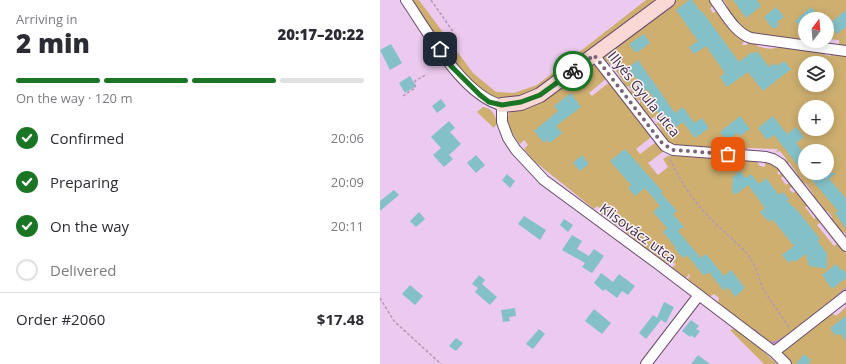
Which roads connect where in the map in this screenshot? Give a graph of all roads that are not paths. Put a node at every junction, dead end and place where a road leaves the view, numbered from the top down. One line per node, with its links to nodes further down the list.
1 (406, 0): 6 (street)
2 (668, 0): 5 (street)
3 (715, 0): 4 (street)
4 (846, 51)
5 (594, 55): 6 (street); 7 (street, Illyés Gyula utca)
6 (502, 105): 8 (street, Klisovácz utca)
7 (846, 246)
8 (698, 295): 10 (street, Klisovácz utca); 11 (street)
9 (846, 296): 10 (street)
10 (774, 352): 12 (street, Klisovácz utca)
11 (646, 364)
12 (786, 364)

